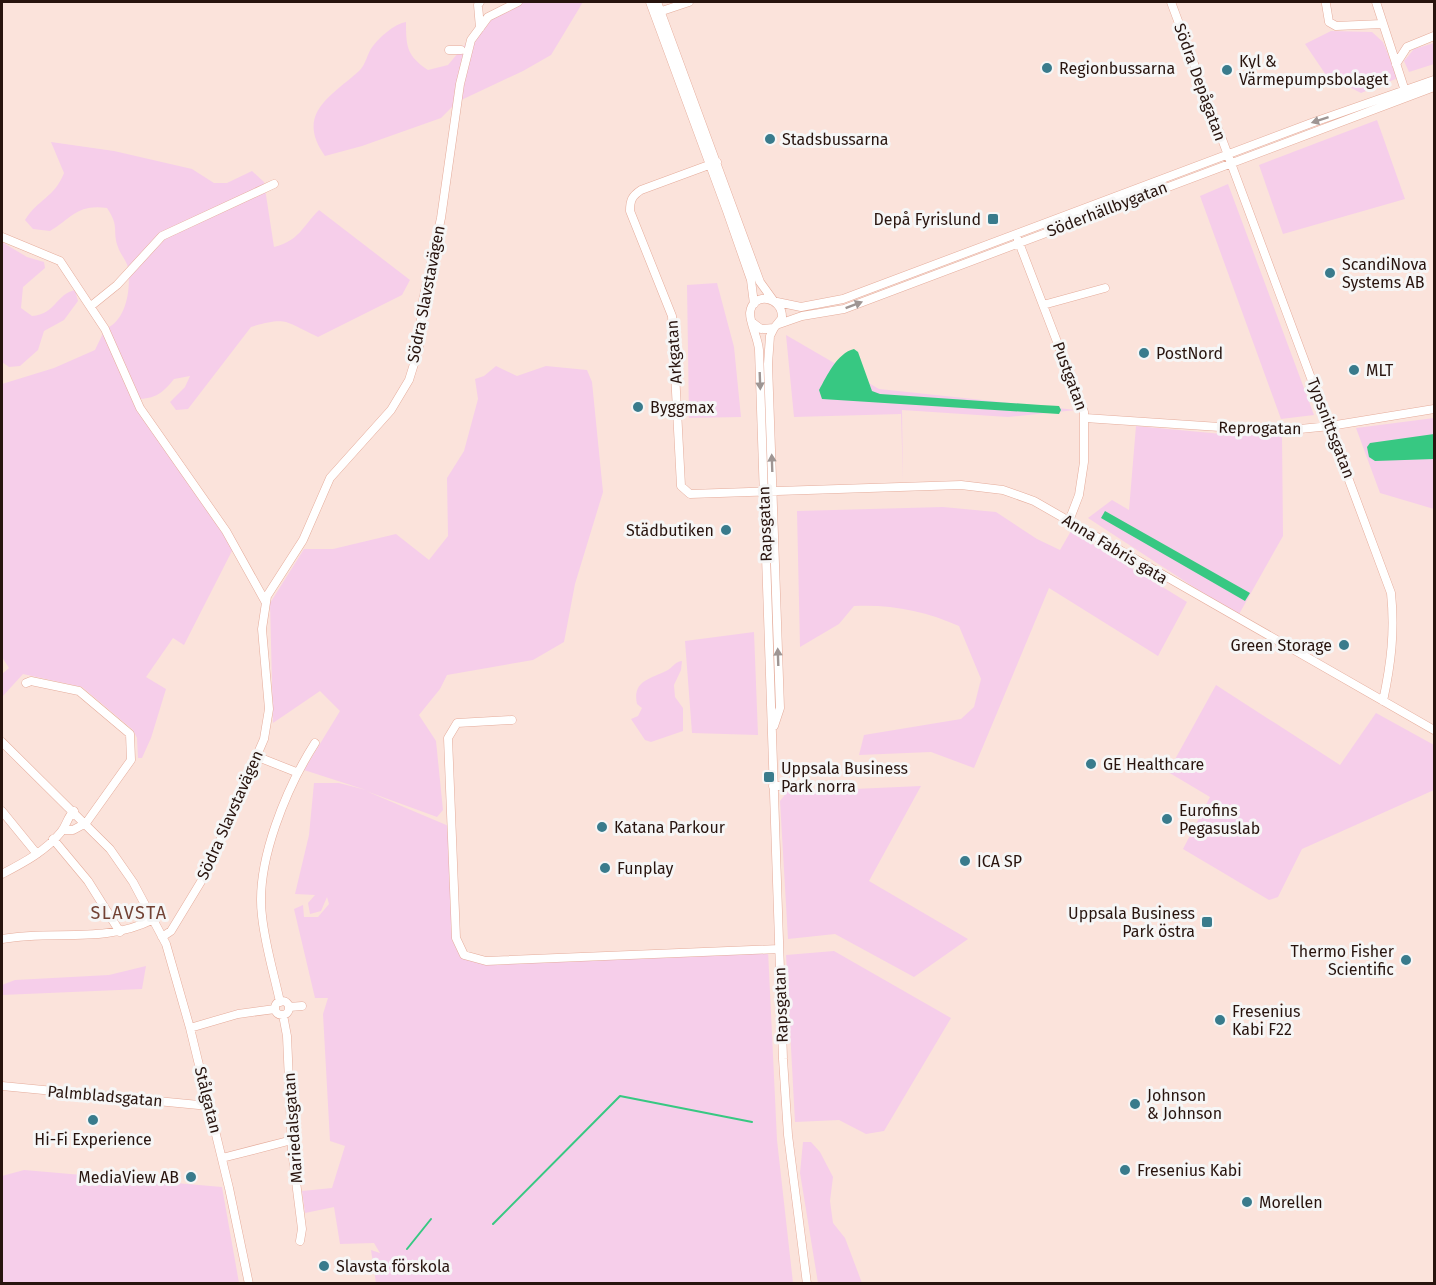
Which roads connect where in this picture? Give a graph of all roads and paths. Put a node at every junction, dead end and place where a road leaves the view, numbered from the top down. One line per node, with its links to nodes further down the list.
1 (518, 2): 11 (street, Södra Slavstavägen)
2 (650, 2): 9 (street)
3 (657, 2): 9 (street)
4 (689, 2): 9 (street)
5 (1171, 2): 19 (street, Södra Depågatan)
6 (1376, 2): 10 (street)
7 (476, 4): 11 (street)
8 (1326, 4): 10 (street)
9 (658, 13): 20 (street)
10 (1382, 24): 15 (street)
11 (480, 28): 36 (street, Södra Slavstavägen)
12 (1434, 36): 15 (street)
13 (449, 50): 14 (street)
14 (461, 50)
15 (1396, 64): 18 (street)
16 (1434, 80): 18 (street, Söderhällbygatan)
17 (1434, 87): 18 (street, Söderhällbygatan)
18 (1406, 94): 19 (street, Söderhällbygatan)
19 (1228, 158): 23 (street, Söderhällbygatan); 33 (street, Typsnittsgatan)
20 (714, 163): 25 (street); 26 (street); 34 (street, Arkgatan)
21 (274, 184): 28 (street)
22 (2, 237): 28 (street)
23 (1018, 239): 25 (street, Söderhällbygatan); 27 (street, Pustgatan); 30 (street, Söderhällbygatan, one-way to 23)
24 (1104, 288): 27 (street)
25 (775, 301): 26 (street); 30 (street)
26 (754, 304): 29 (street)
27 (1043, 305): 32 (street, Pustgatan)
28 (91, 306): 36 (street)
29 (753, 323): 30 (street); 34 (street, Rapsgatan, one-way to 34)
30 (776, 326): 34 (street, Rapsgatan, one-way to 30)
31 (1434, 409): 33 (street, Reprogatan)
32 (1085, 418): 33 (street, Reprogatan); 35 (street, Pustgatan)
33 (1330, 426): 38 (street, Typsnittsgatan)
34 (768, 493): 35 (street, Anna Fabris gata); 45 (street, Rapsgatan)
35 (1069, 521): 38 (street, Anna Fabris gata)
36 (266, 601): 43 (street, Södra Slavstavägen)
37 (26, 683): 49 (street)
38 (1383, 701): 40 (street, Anna Fabris gata)
39 (512, 720): 58 (street)
40 (1434, 730)
41 (2, 742): 48 (street, Stålgatan)
42 (315, 742): 44 (street)
43 (258, 757): 44 (street); 56 (street, Södra Slavstavägen)
44 (297, 772): 59 (street)
45 (773, 786): 46 (street); 58 (street, Rapsgatan)
46 (798, 786)
47 (2, 811): 52 (street)
48 (74, 811): 49 (street, Stålgatan); 50 (street)
49 (86, 823): 50 (street); 54 (street, Stålgatan)
50 (63, 830): 51 (street)
51 (53, 840): 52 (street); 55 (street)
52 (37, 854): 53 (street)
53 (2, 874)
54 (154, 919): 55 (street); 56 (street, Stålgatan)
55 (120, 932): 57 (street)
56 (162, 937): 63 (street, Stålgatan)
57 (2, 939)
58 (779, 949): 70 (street, Rapsgatan)
59 (278, 1006): 61 (street); 62 (street); 63 (street)
60 (302, 1006): 61 (street)
61 (289, 1007): 62 (street)
62 (283, 1015): 66 (street, Mariedalsgatan)
63 (190, 1028): 65 (street, Stålgatan)
64 (2, 1086): 65 (street, Palmbladsgatan)
65 (209, 1106): 67 (street, Stålgatan)
66 (292, 1140): 67 (street); 68 (street, Mariedalsgatan)
67 (222, 1158): 69 (street, Stålgatan)
68 (300, 1241)
69 (249, 1284)
70 (807, 1284)

